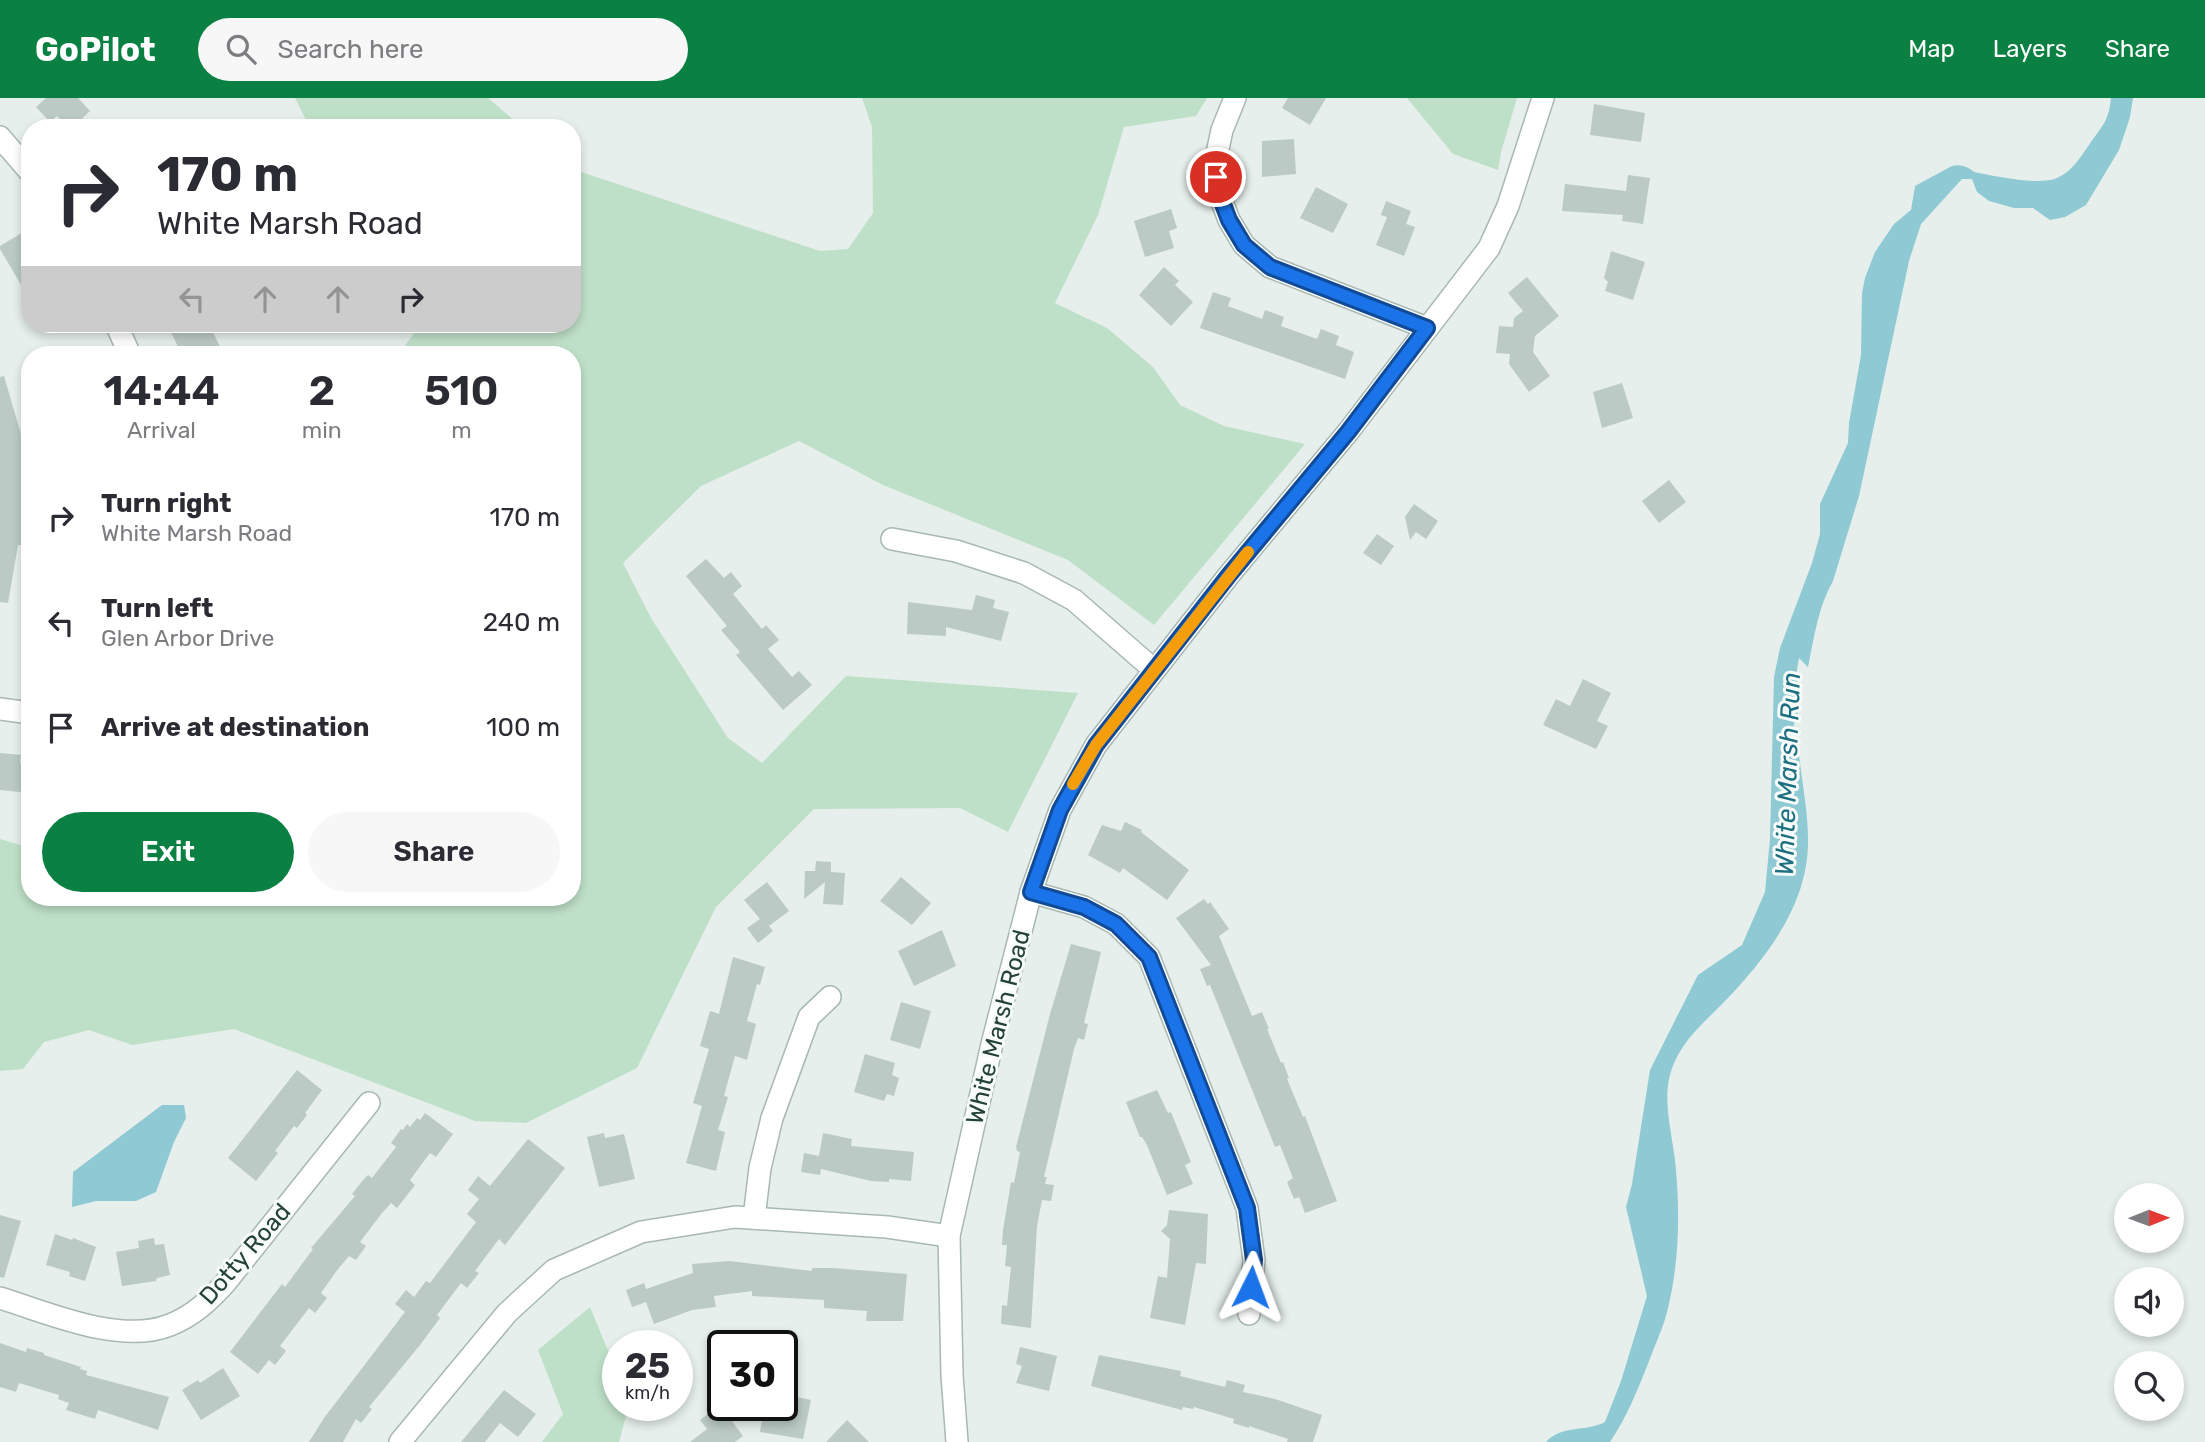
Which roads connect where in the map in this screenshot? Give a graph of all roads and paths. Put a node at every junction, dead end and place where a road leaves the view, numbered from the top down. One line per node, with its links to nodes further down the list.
1 (1235, 98): 5 (street)
2 (1543, 98): 5 (street, White Marsh Road)
3 (0, 137): 4 (street)
4 (21, 162)
5 (1427, 328): 7 (street, White Marsh Road)
6 (892, 539): 7 (street)
7 (1153, 670): 10 (street, White Marsh Road)
8 (0, 709): 9 (street)
9 (21, 712)
10 (1031, 892): 14 (street, White Marsh Road); 16 (street)
11 (830, 997): 13 (street)
12 (369, 1103): 15 (street, Dotty Road)
13 (754, 1218): 14 (street); 17 (street)
14 (949, 1236): 18 (street, White Marsh Road)
15 (0, 1298)
16 (1249, 1314)
17 (400, 1442)
18 (957, 1442)

